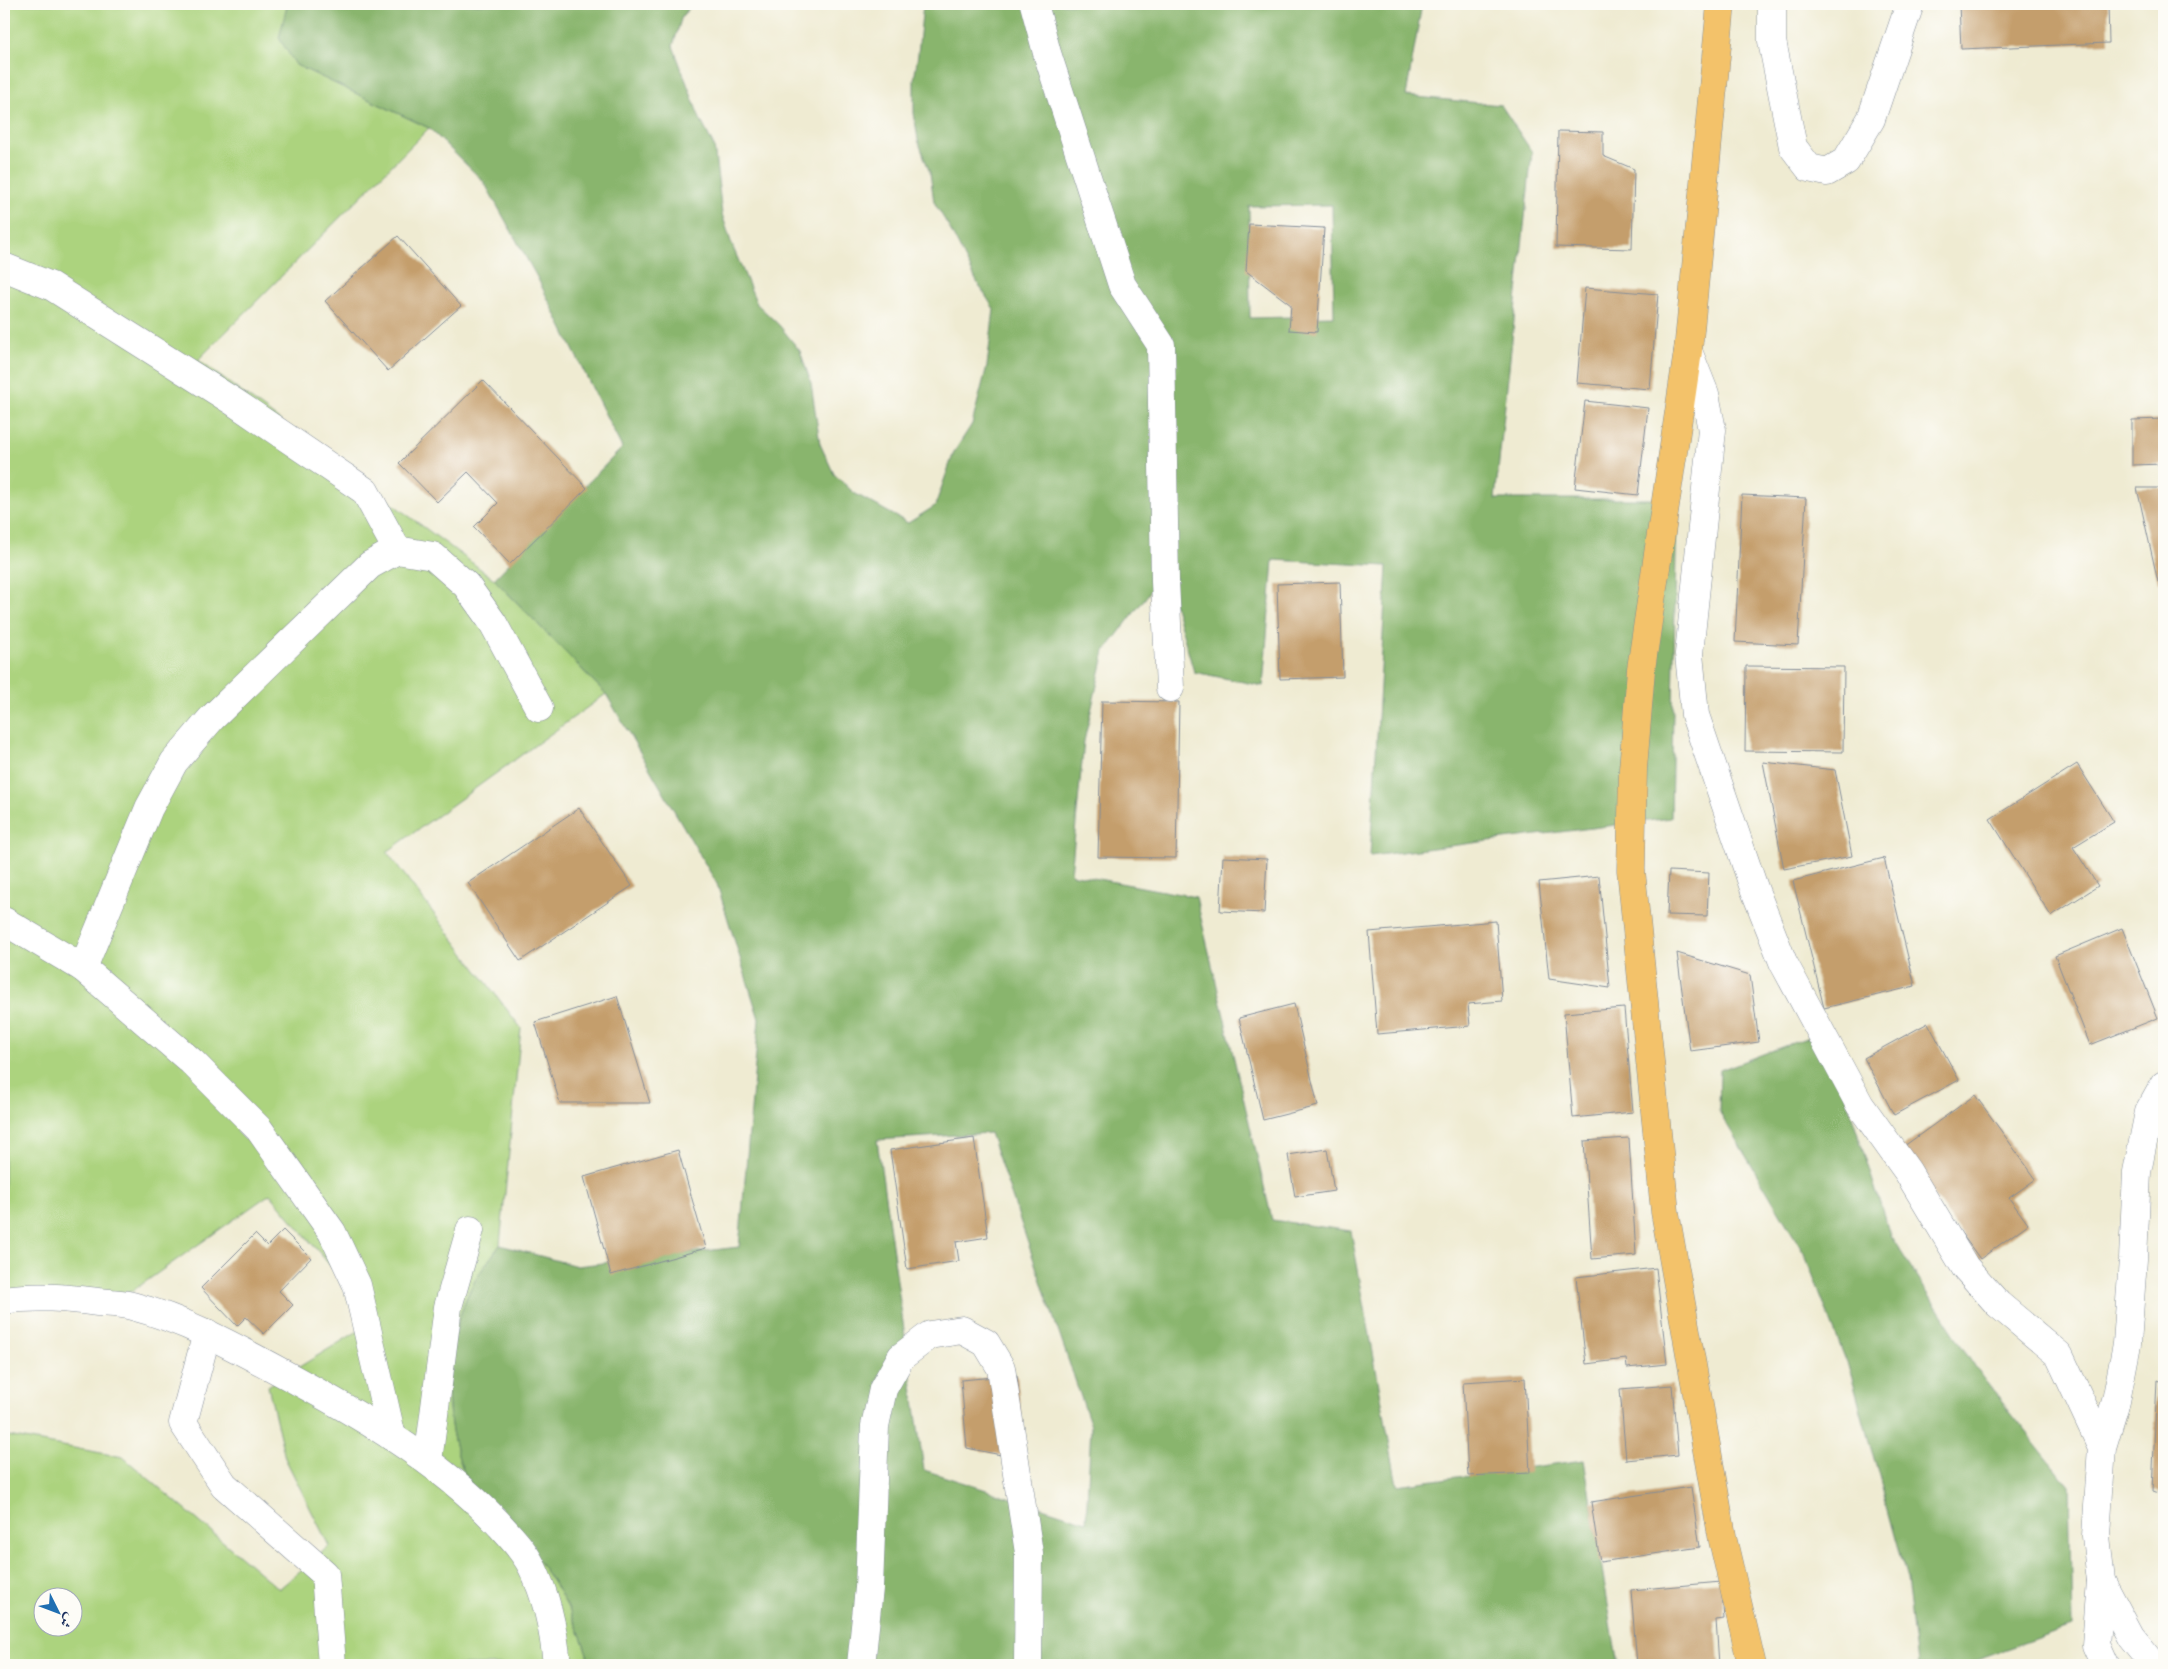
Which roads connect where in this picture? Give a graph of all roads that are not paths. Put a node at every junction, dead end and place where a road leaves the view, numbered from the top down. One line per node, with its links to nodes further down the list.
1 (1034, 4): 8 (street)
2 (1721, 4): 6 (main road)
3 (1772, 4): 4 (street)
4 (1910, 4)
5 (4, 267): 7 (street)
6 (1688, 351): 17 (street); 24 (main road)
7 (396, 550): 9 (street); 11 (street)
8 (1170, 688)
9 (539, 708)
10 (4, 922): 11 (street)
11 (83, 968): 16 (street)
12 (2164, 1085): 17 (street)
13 (470, 1230): 18 (street)
14 (4, 1300): 15 (street)
15 (207, 1333): 16 (street); 20 (street)
16 (392, 1437): 18 (street)
17 (2102, 1446): 19 (street)
18 (428, 1461): 21 (street)
19 (2100, 1581): 25 (street); 26 (street)
20 (332, 1665)
21 (556, 1665)
22 (861, 1665): 23 (street)
23 (1028, 1665)
24 (1752, 1665)
25 (2105, 1665)
26 (2154, 1665)

